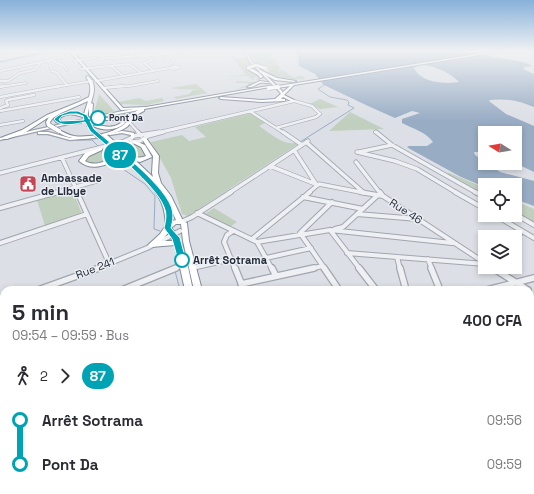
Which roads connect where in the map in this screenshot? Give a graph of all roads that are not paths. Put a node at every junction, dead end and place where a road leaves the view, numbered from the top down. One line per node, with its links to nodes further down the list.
1 (18, 74): 14 (street)
2 (58, 74): 21 (street)
3 (85, 74): 15 (highway)
4 (89, 74): 15 (highway)
5 (121, 74): 11 (street)
6 (135, 74): 11 (street)
7 (256, 74): 22 (highway, bridge)
8 (261, 74): 17 (highway)
9 (356, 74): 12 (highway)
10 (265, 75): 12 (highway); 19 (main road)
11 (123, 76): 15 (street)
12 (318, 80): 26 (highway); 34 (highway)
13 (0, 81): 14 (street)
14 (8, 81): 18 (street)
15 (94, 81): 21 (street); 24 (highway); 31 (highway); 43 (highway)
16 (158, 81): 24 (street)
17 (260, 82): 19 (highway); 22 (highway)
18 (26, 83): 20 (street); 28 (street)
19 (271, 83): 26 (main road)
20 (14, 85): 23 (street); 29 (street)
21 (67, 85): 27 (street)
22 (253, 86): 35 (highway)
23 (1, 87): 32 (street)
24 (103, 88): 38 (highway)
25 (268, 88): 26 (highway, bridge); 26 (highway); 35 (highway)
26 (278, 88): 34 (main road)
27 (33, 91): 28 (street); 30 (street)
28 (28, 92): 29 (street)
29 (17, 94): 32 (street)
30 (34, 95): 36 (street); 37 (street)
31 (91, 96): 39 (highway); 43 (highway)
32 (1, 97)
33 (79, 97): 36 (street)
34 (287, 100): 35 (highway); 42 (street); 50 (street)
35 (185, 101): 38 (highway); 41 (highway)
36 (37, 104): 40 (street)
37 (0, 108)
38 (146, 108): 47 (main road)
39 (64, 110): 45 (highway, bridge); 54 (highway)
40 (0, 111)
41 (140, 111): 44 (main road); 45 (highway)
42 (250, 111): 50 (street); 53 (street)
43 (87, 116): 47 (highway); 49 (highway, bridge)
44 (107, 119): 49 (highway); 52 (main road)
45 (129, 119): 53 (street)
46 (23, 121): 48 (street)
47 (79, 122): 54 (main road)
48 (0, 125)
49 (93, 126): 58 (highway)
50 (276, 128): 56 (street)
51 (375, 132): 57 (street)
52 (29, 134): 54 (main road); 55 (main road)
53 (143, 137): 55 (street); 55 (street); 69 (highway)
54 (2, 139)
55 (133, 140): 59 (street); 61 (street); 62 (highway)
56 (302, 144): 60 (street); 72 (street)
57 (392, 145): 66 (street); 68 (street)
58 (112, 146): 59 (highway); 62 (highway); 88 (highway)
59 (100, 149): 61 (street)
60 (294, 150): 64 (street); 70 (street)
61 (64, 157): 65 (street); 71 (street)
62 (131, 158): 69 (highway)
63 (356, 162): 75 (street)
64 (270, 166): 70 (street); 82 (street)
65 (0, 173)
66 (449, 177): 68 (street); 73 (street)
67 (100, 180): 71 (street)
68 (437, 181): 78 (street)
69 (158, 183): 88 (highway)
70 (317, 185): 72 (street); 76 (street)
71 (75, 187): 79 (street); 81 (street)
72 (365, 193): 74 (street)
73 (478, 194)
74 (378, 195): 75 (street, Rue 46); 80 (street, Rue 46)
75 (384, 196): 85 (street, Rue 46)
76 (304, 197): 77 (street); 93 (street)
77 (332, 202): 80 (street); 91 (street)
78 (478, 205)
79 (0, 208)
80 (363, 209): 83 (street, Rue 46)
81 (87, 214): 95 (street); 107 (street)
82 (197, 214): 88 (street); 89 (street)
83 (358, 214): 85 (street); 90 (street, Rue 46)
84 (522, 218): 87 (street)
85 (420, 219): 97 (street, Rue 46)
86 (507, 222): 92 (street)
87 (534, 225)
88 (177, 227): 96 (highway); 98 (highway); 110 (highway)
89 (233, 230): 93 (street); 105 (street)
90 (330, 230): 91 (street); 97 (street); 100 (street)
91 (302, 235): 94 (street); 99 (street)
92 (534, 238)
93 (252, 239): 94 (street)
94 (257, 242): 102 (street)
95 (0, 243)
96 (178, 243): 98 (highway); 108 (highway)
97 (454, 243): 104 (street, Rue 46)
98 (153, 244): 107 (street, Rue 241)
99 (311, 248): 102 (street); 109 (street)
100 (347, 253): 101 (street); 121 (street)
101 (397, 257): 103 (street); 122 (street)
102 (266, 258): 112 (street)
103 (428, 259): 106 (street); 123 (street)
104 (478, 259)
105 (232, 260): 110 (street); 115 (street)
106 (478, 263)
107 (108, 264): 116 (street, Rue 241)
108 (183, 265): 117 (street); 118 (highway)
109 (323, 266): 112 (street); 120 (street)
110 (192, 268): 119 (highway)
111 (502, 274): 114 (street)
112 (276, 276): 115 (street)
113 (534, 278): 114 (street)
114 (515, 283): 124 (street); 125 (street)
115 (242, 284)
116 (49, 286)
117 (132, 286)
118 (188, 286)
119 (197, 286)
120 (336, 286)
121 (373, 286)
122 (405, 286)
123 (438, 286)
124 (504, 286)
125 (521, 286)

